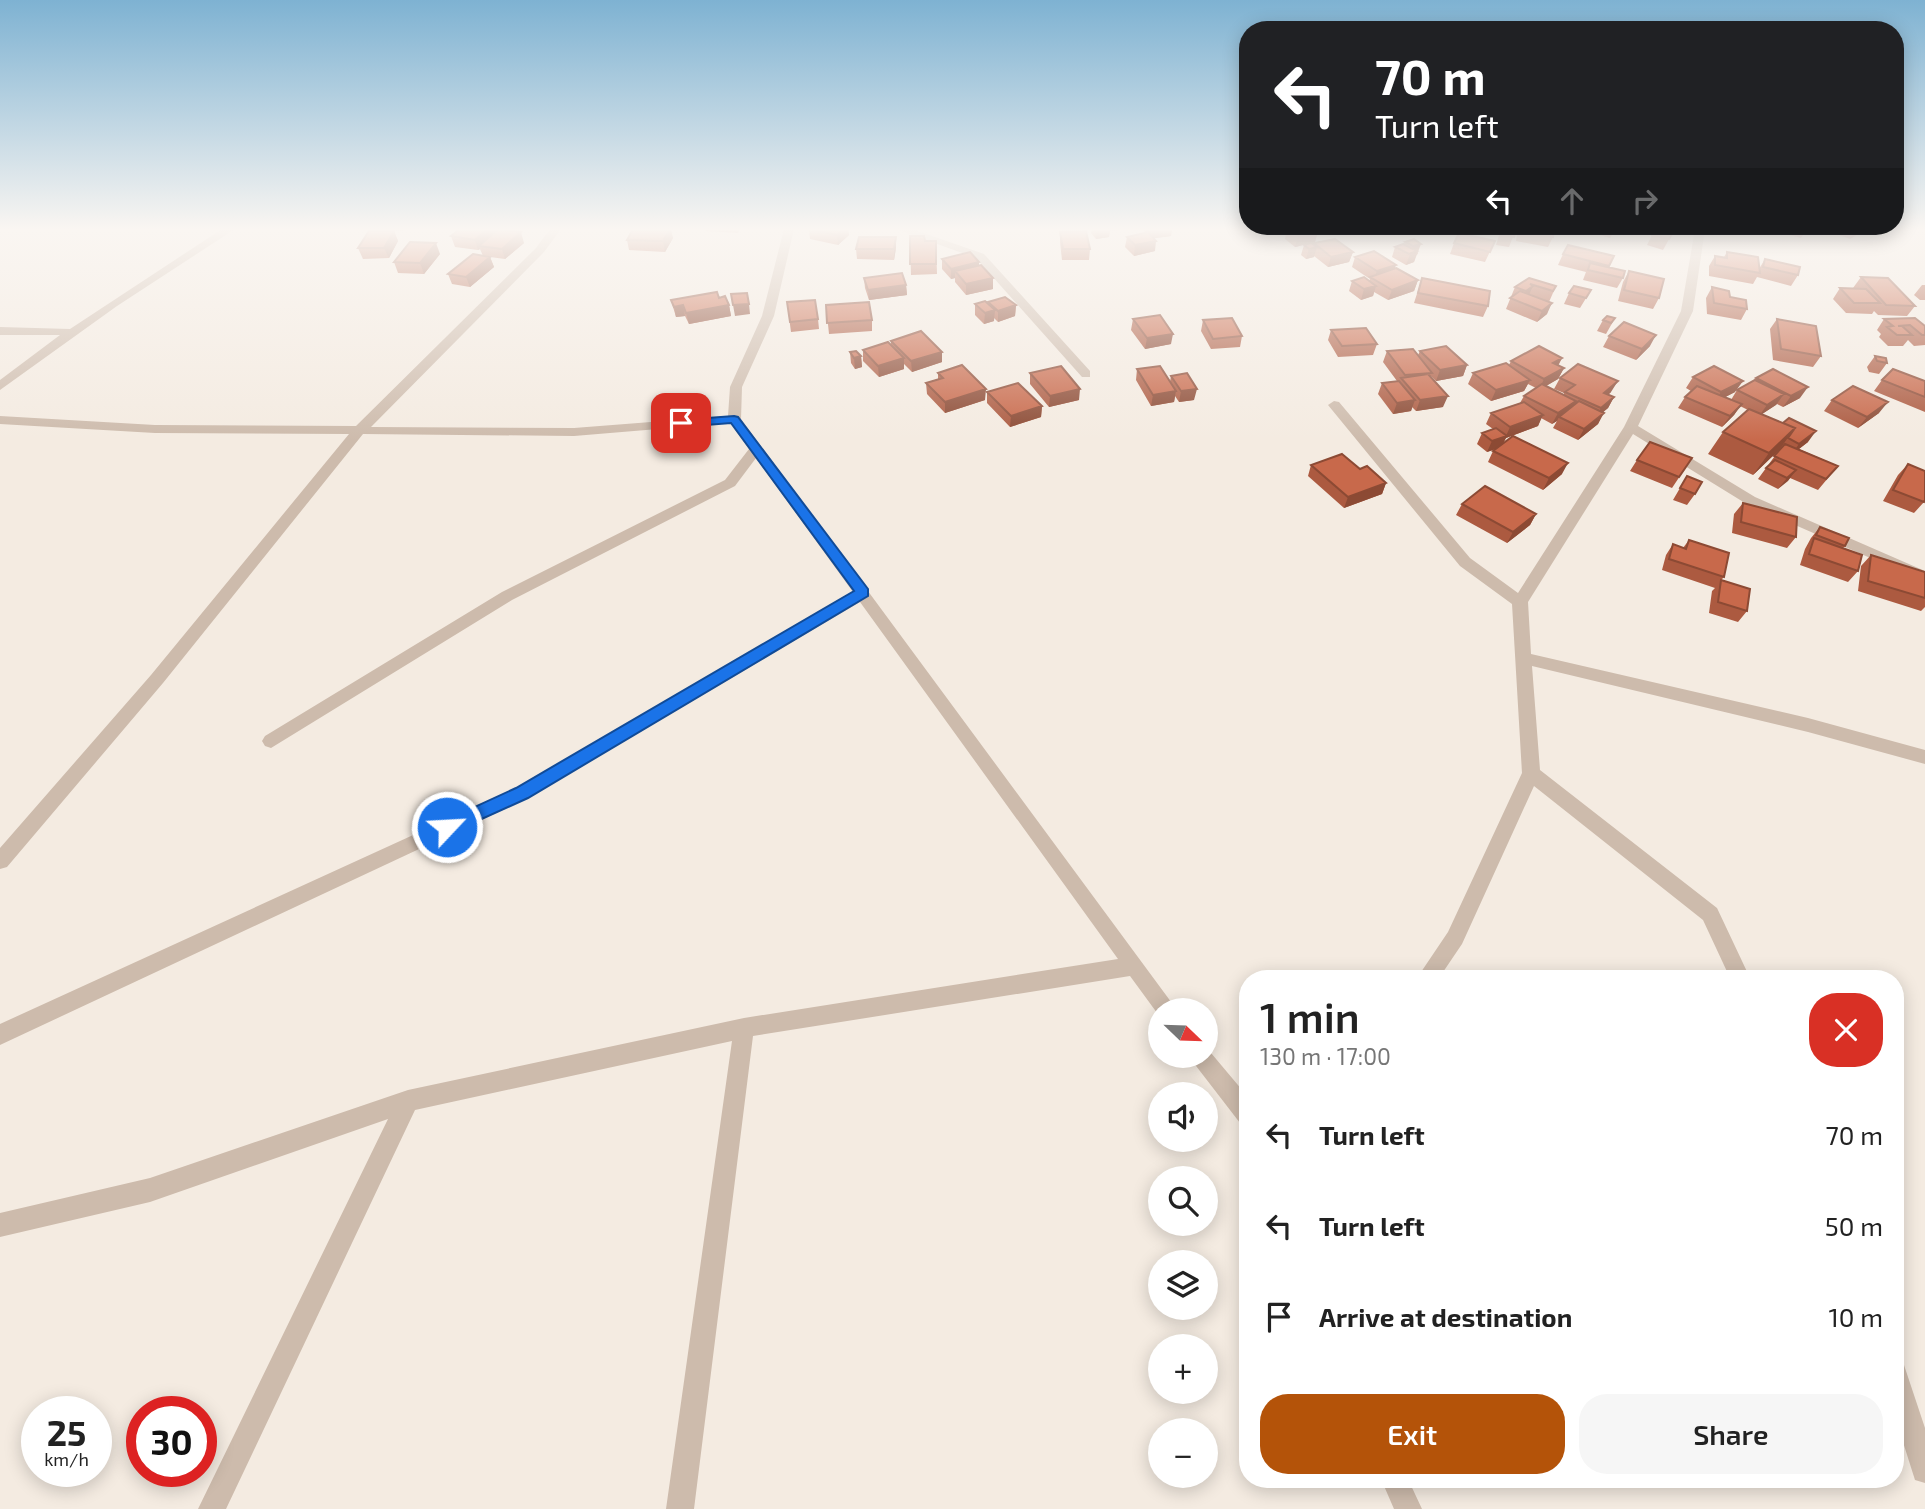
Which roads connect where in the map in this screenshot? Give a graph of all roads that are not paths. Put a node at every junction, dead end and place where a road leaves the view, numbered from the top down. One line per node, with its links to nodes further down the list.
1 (118, 299): 7 (street)
2 (491, 299): 14 (street)
3 (772, 299): 11 (street)
4 (1019, 299): 8 (street)
5 (1689, 299): 13 (street)
6 (0, 331): 7 (street)
7 (69, 332): 9 (street)
8 (1086, 374)
9 (0, 386)
10 (1334, 405): 18 (street)
11 (734, 419): 14 (street); 15 (street)
12 (0, 420): 14 (street)
13 (1631, 427): 16 (street); 18 (street)
14 (359, 431): 23 (street)
15 (757, 447): 17 (street); 20 (street)
16 (1925, 577)
17 (863, 593): 24 (street); 29 (street)
18 (1520, 602): 19 (street)
19 (1524, 659): 21 (street); 22 (street)
20 (271, 741)
21 (1925, 757)
22 (1531, 773): 25 (street); 26 (street)
23 (0, 861)
24 (1135, 966): 27 (street); 28 (street)
25 (1433, 970)
26 (1736, 970)
27 (1158, 998)
28 (744, 1028): 31 (street); 38 (street)
29 (0, 1035)
30 (1210, 1068): 32 (street)
31 (408, 1101): 33 (street); 37 (street)
32 (1239, 1104)
33 (0, 1226)
34 (1904, 1403): 35 (street)
35 (1925, 1470)
36 (1398, 1488): 39 (street)
37 (212, 1509)
38 (680, 1509)
39 (1408, 1509)

